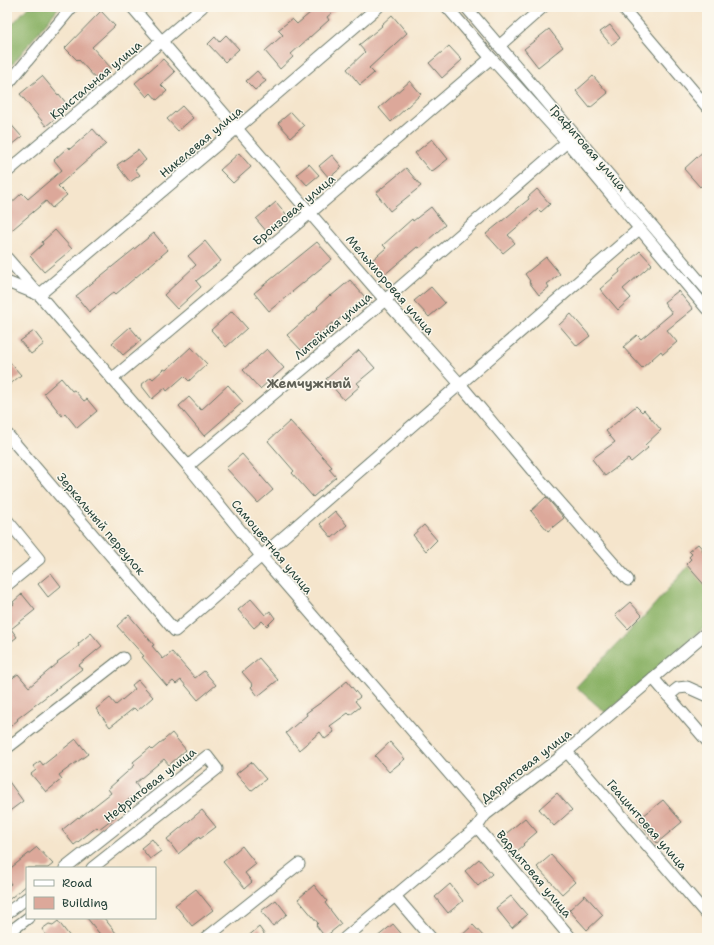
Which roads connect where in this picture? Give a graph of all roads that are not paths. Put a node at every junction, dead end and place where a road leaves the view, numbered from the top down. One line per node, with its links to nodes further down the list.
1 (72, 7): 12 (street)
2 (132, 7): 9 (street, Мельхиоровая улица)
3 (202, 7): 9 (street, Кристальная улица)
4 (378, 7): 14 (street, Никелевая улица)
5 (447, 7): 11 (street, Графитовая улица)
6 (466, 7): 10 (street)
7 (543, 7): 10 (street)
8 (622, 7): 13 (street)
9 (162, 42): 14 (street, Мельхиоровая улица); 16 (street, Кристальная улица)
10 (499, 46): 21 (street)
11 (491, 58): 15 (street, Графитовая улица); 17 (street, Бронзовая улица)
12 (7, 85)
13 (707, 107)
14 (237, 128): 17 (street, Мельхиоровая улица); 22 (street, Никелевая улица)
15 (567, 142): 18 (street, Графитовая улица); 23 (street, Литейная улица)
16 (7, 172)
17 (310, 213): 23 (street, Мельхиоровая улица); 25 (street, Бронзовая улица)
18 (639, 229): 24 (street, Графитовая улица); 26 (street)
19 (7, 258): 22 (street, Самоцветная улица)
20 (7, 282): 22 (street, Самоцветная улица)
21 (707, 290)
22 (39, 295): 25 (street, Самоцветная улица)
23 (385, 300): 26 (street, Мельхиоровая улица); 28 (street, Литейная улица)
24 (707, 309)
25 (112, 379): 28 (street, Самоцветная улица)
26 (460, 384): 30 (street); 31 (street, Мельхиоровая улица)
27 (7, 434): 30 (street, Зеркальный переулок)
28 (188, 466): 30 (street, Самоцветная улица)
29 (7, 520): 32 (street)
30 (262, 557): 41 (street, Самоцветная улица)
31 (628, 580)
32 (7, 585)
33 (707, 632): 35 (street, Дарритовая улица)
34 (123, 658): 39 (street)
35 (653, 678): 36 (street); 40 (street, Дарритовая улица)
36 (668, 696): 37 (street); 38 (street)
37 (707, 696)
38 (707, 741)
39 (7, 748)
40 (567, 752): 41 (street, Дарритовая улица); 49 (street, Геацинтовая улица)
41 (485, 815): 42 (street, Дарритовая улица)
42 (477, 827): 46 (street, Дарритовая улица); 55 (street, Вардитовая улица)
43 (299, 864): 52 (street)
44 (66, 867): 45 (street, Нефритовая улица)
45 (93, 867)
46 (395, 896): 53 (street, Дарритовая улица); 54 (street)
47 (26, 899): 48 (street)
48 (7, 914)
49 (707, 915)
50 (27, 919): 51 (street)
51 (7, 934)
52 (206, 938)
53 (345, 938)
54 (431, 938)
55 (571, 938)

